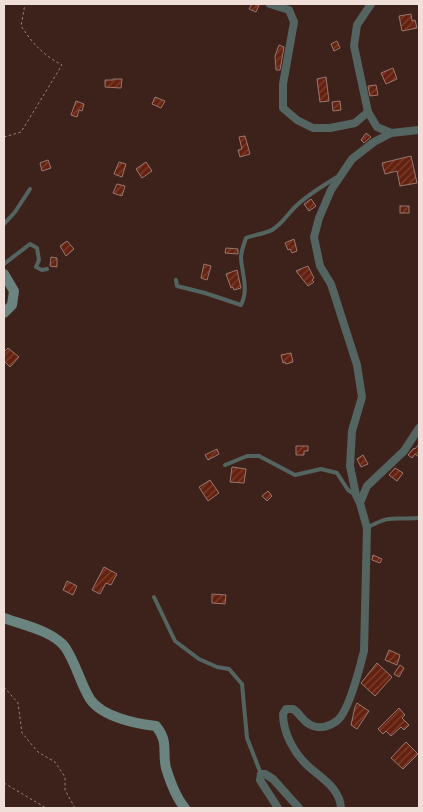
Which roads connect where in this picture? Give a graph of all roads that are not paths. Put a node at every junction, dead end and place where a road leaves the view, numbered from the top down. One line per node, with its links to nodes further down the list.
1 (270, 4): 3 (street)
2 (370, 4): 3 (street)
3 (368, 112): 5 (street)
4 (419, 130): 5 (street)
5 (391, 133): 6 (street)
6 (342, 175): 12 (lane); 16 (street)
7 (30, 189): 8 (lane)
8 (4, 224)
9 (4, 263): 10 (lane)
10 (47, 269)
11 (4, 274): 13 (street)
12 (176, 280)
13 (4, 313)
14 (419, 428): 17 (street)
15 (225, 465): 16 (lane)
16 (356, 495): 17 (street)
17 (360, 503): 19 (street)
18 (419, 518): 19 (lane)
19 (367, 528): 26 (street)
20 (154, 597): 22 (lane)
21 (4, 618): 23 (street)
22 (261, 774): 24 (street); 25 (street)
23 (185, 808)
24 (278, 808)
25 (299, 808)
26 (340, 808)

